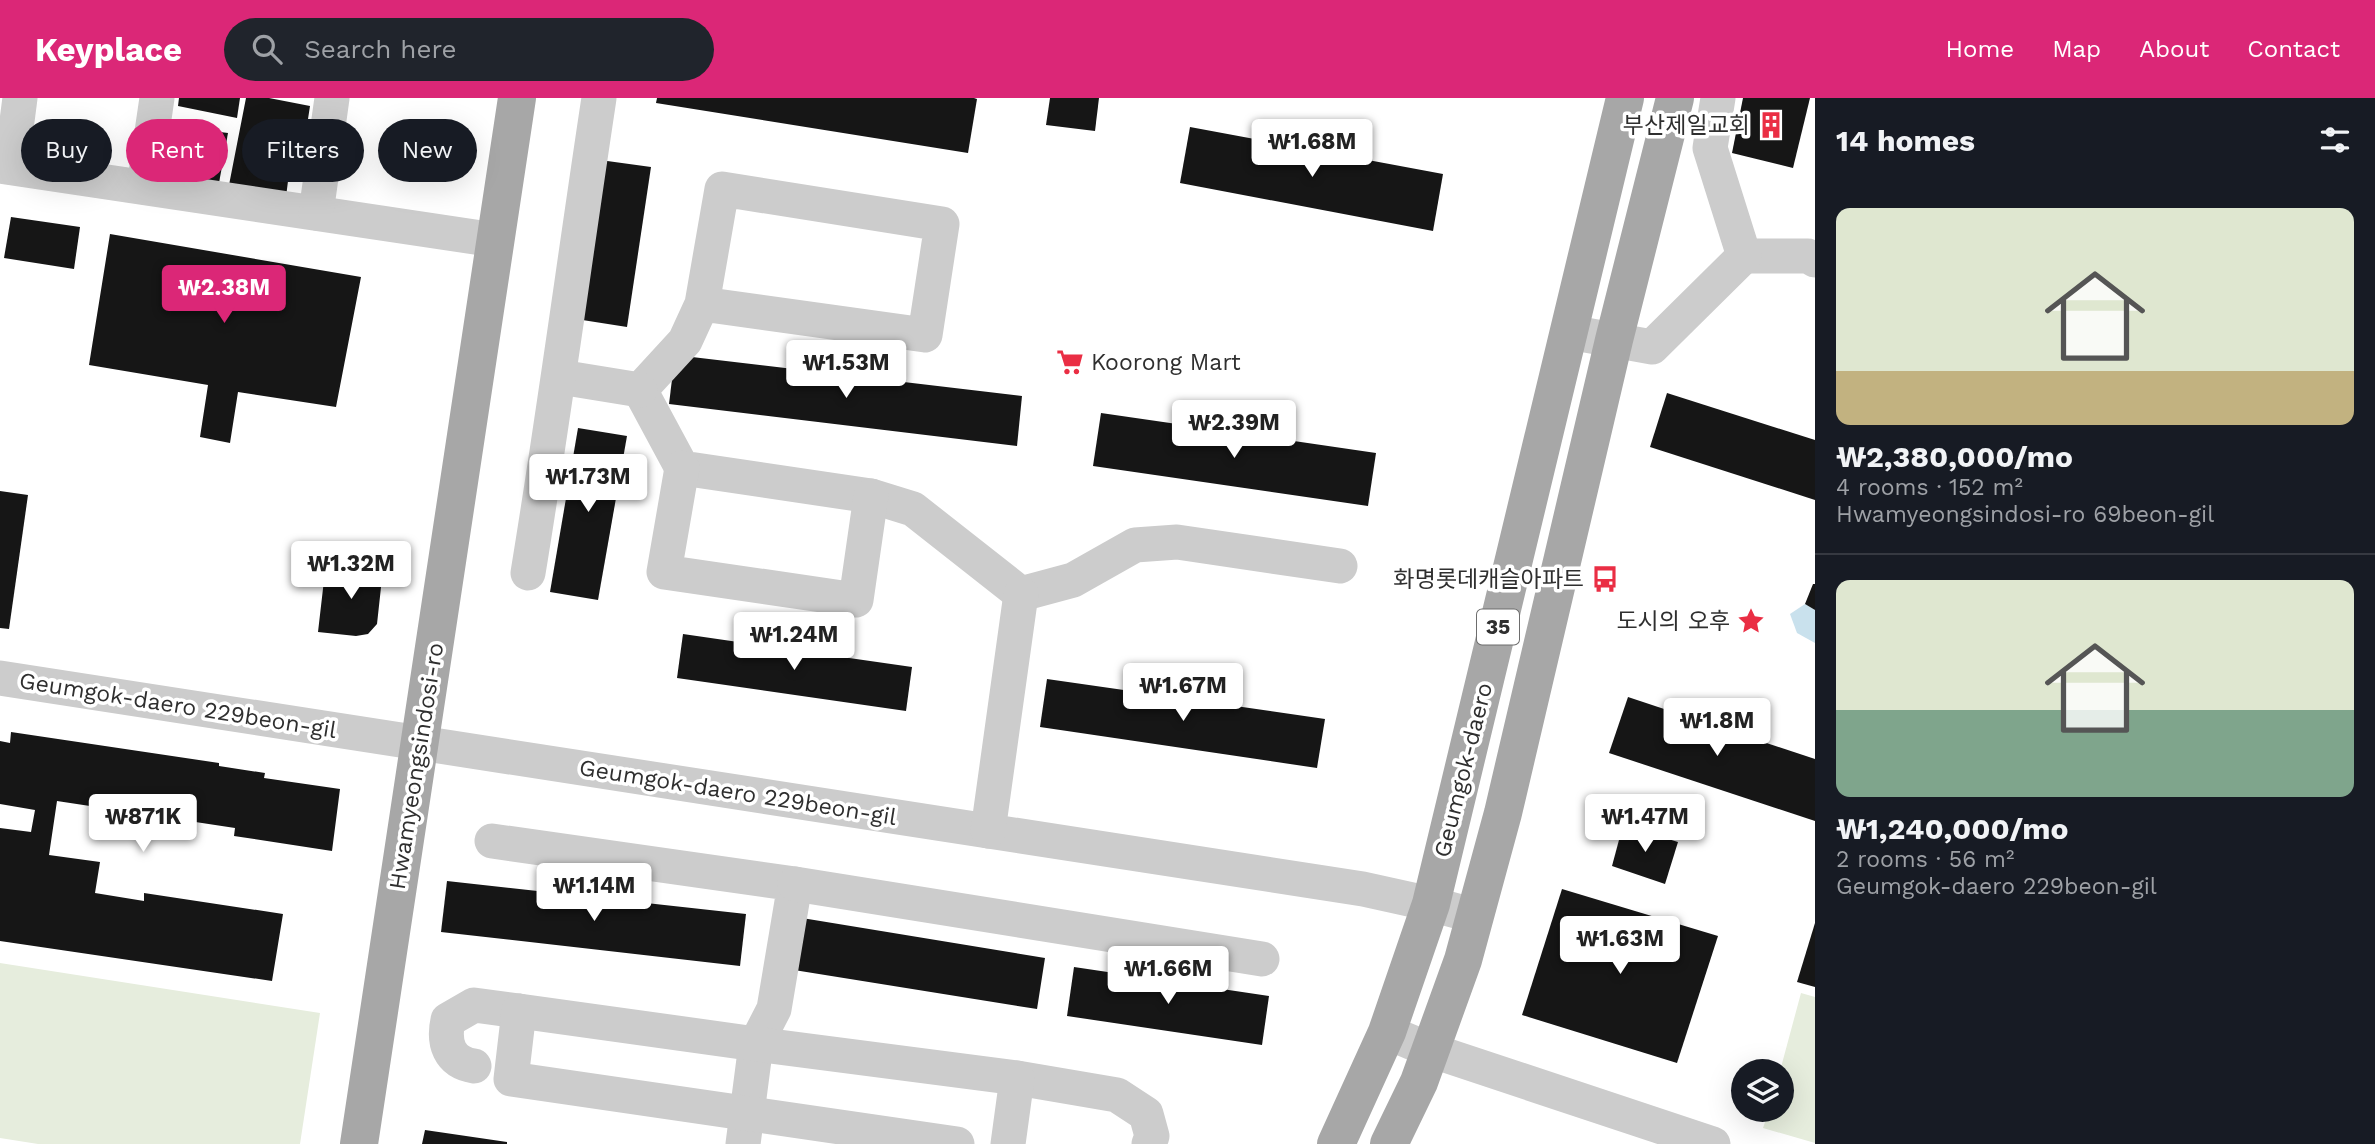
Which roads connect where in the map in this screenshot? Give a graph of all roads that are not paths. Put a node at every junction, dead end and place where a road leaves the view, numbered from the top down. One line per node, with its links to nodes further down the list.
1 (20, 98): 9 (street)
2 (157, 98): 10 (street)
3 (332, 98): 11 (street)
4 (517, 98): 12 (main road, Hwamyeongsindosi-ro)
5 (599, 98): 18 (street)
6 (1625, 98): 16 (main road, Geumgok-daero / 35)
7 (1675, 98): 17 (main road, Geumgok-daero / 35)
8 (1718, 98): 13 (street)
9 (5, 167): 10 (street)
10 (144, 187): 11 (street)
11 (316, 213): 12 (street)
12 (495, 240): 26 (main road, Hwamyeongsindosi-ro)
13 (1744, 257): 14 (street); 17 (street)
14 (1815, 260)
15 (702, 304): 15 (street); 19 (street)
16 (1569, 332): 17 (street); 30 (main road, Geumgok-daero / 35)
17 (1614, 340): 31 (main road, Geumgok-daero / 35)
18 (560, 377): 19 (street); 23 (street)
19 (640, 390): 20 (street)
20 (682, 468): 21 (street); 21 (street)
21 (871, 496): 24 (street)
22 (1339, 566): 24 (street)
23 (528, 573)
24 (1021, 594): 27 (street)
25 (0, 678): 26 (street, Geumgok-daero 229beon-gil)
26 (419, 742): 27 (street, Geumgok-daero 229beon-gil); 40 (main road, Hwamyeongsindosi-ro)
27 (988, 831): 30 (street, Geumgok-daero 229beon-gil)
28 (492, 841): 29 (street)
29 (795, 884): 32 (street); 35 (street)
30 (1431, 904): 31 (street, Geumgok-daero 229beon-gil); 34 (main road, Geumgok-daero / 35)
31 (1475, 916): 36 (main road, Geumgok-daero / 35)
32 (1262, 959)
33 (519, 1011): 35 (street); 37 (street); 39 (street)
34 (1387, 1032): 36 (street); 44 (main road, Geumgok-daero / 35)
35 (756, 1044): 38 (street); 39 (street)
36 (1430, 1051): 45 (main road, Geumgok-daero / 35); 46 (street)
37 (474, 1066)
38 (1017, 1077): 42 (street); 43 (street)
39 (745, 1128): 41 (street)
40 (359, 1144)
41 (957, 1144)
42 (1008, 1144)
43 (1149, 1144)
44 (1336, 1144)
45 (1389, 1144)
46 (1713, 1144)

